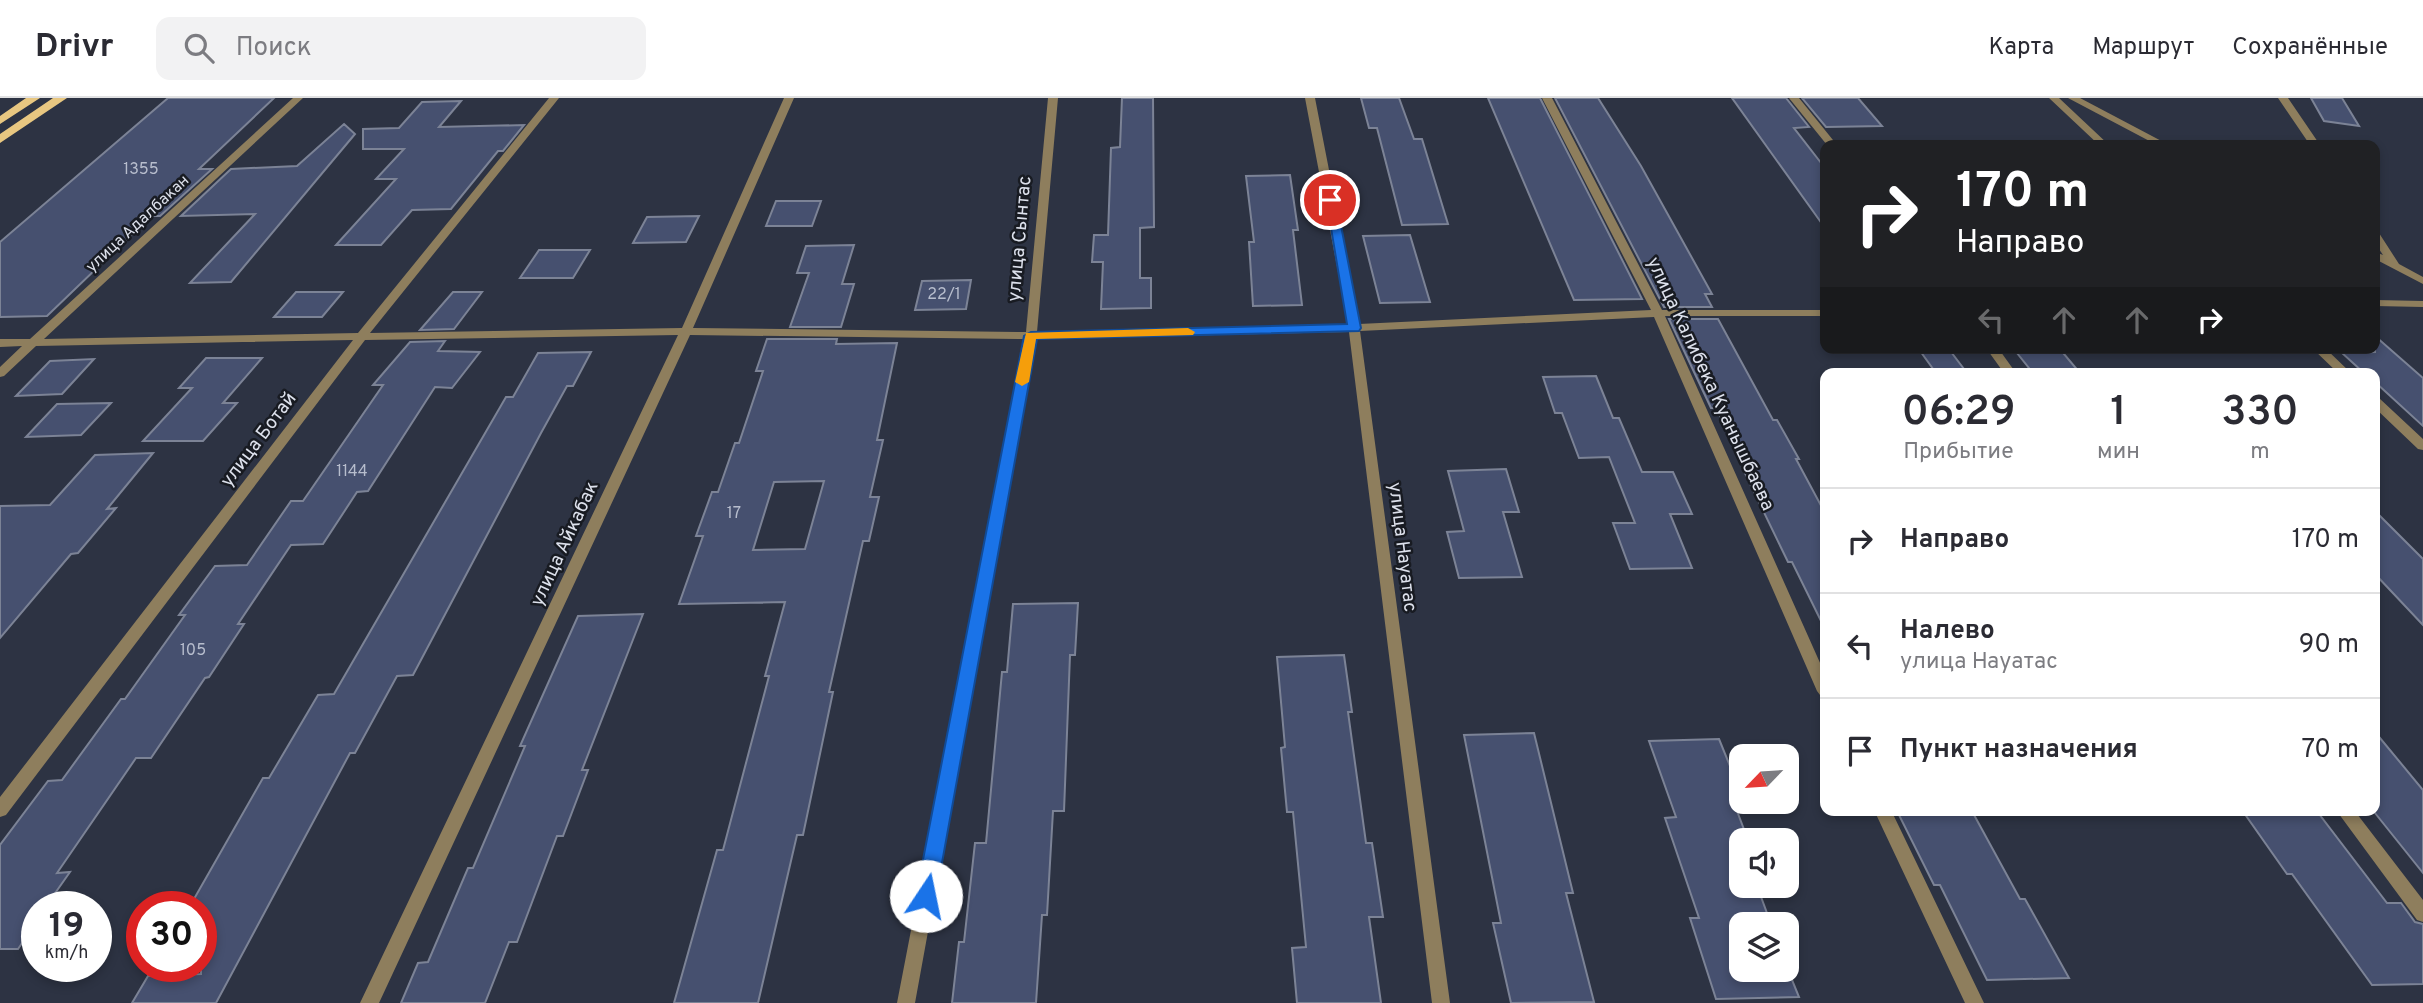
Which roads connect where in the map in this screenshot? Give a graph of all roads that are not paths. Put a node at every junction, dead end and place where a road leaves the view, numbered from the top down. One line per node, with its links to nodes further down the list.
1 (34, 98): 13 (main road)
2 (61, 98): 14 (main road)
3 (298, 98): 31 (street, улица Адалбакан)
4 (554, 98): 29 (street, улица Ботай)
5 (789, 98): 28 (street, улица Айкабак)
6 (1053, 98): 30 (street, улица Сынтас)
7 (1310, 98): 27 (street, улица Науатас)
8 (1547, 98): 25 (street, улица Калибека Куанышбаева)
9 (1794, 98): 15 (street)
10 (2054, 98): 16 (street)
11 (2073, 98): 17 (street)
12 (2283, 98): 18 (street)
13 (0, 121)
14 (0, 139)
15 (1828, 140)
16 (2099, 140)
17 (2154, 140)
18 (2312, 140)
19 (2380, 242): 21 (street)
20 (2380, 257): 21 (street)
21 (2395, 265): 22 (street)
22 (2423, 281)
23 (2380, 303): 24 (street)
24 (2423, 304)
25 (1658, 313): 26 (street); 27 (street); 38 (street, улица Калибека Куанышбаева)
26 (1820, 313)
27 (1354, 328): 30 (street); 45 (street, улица Науатас)
28 (687, 331): 29 (street); 30 (street); 43 (street, улица Айкабак)
29 (362, 336): 31 (street); 39 (street, улица Ботай)
30 (1031, 336): 44 (street, улица Сынтас)
31 (33, 342): 32 (street); 35 (street, улица Адалбакан)
32 (0, 343)
33 (2324, 354): 34 (street)
34 (2340, 368)
35 (0, 373)
36 (2380, 406): 37 (street)
37 (2423, 446)
38 (1820, 680)
39 (0, 810)
40 (1885, 816): 46 (street)
41 (2349, 816): 42 (street)
42 (2423, 914)
43 (369, 1003)
44 (906, 1003)
45 (1441, 1003)
46 (1975, 1003)

